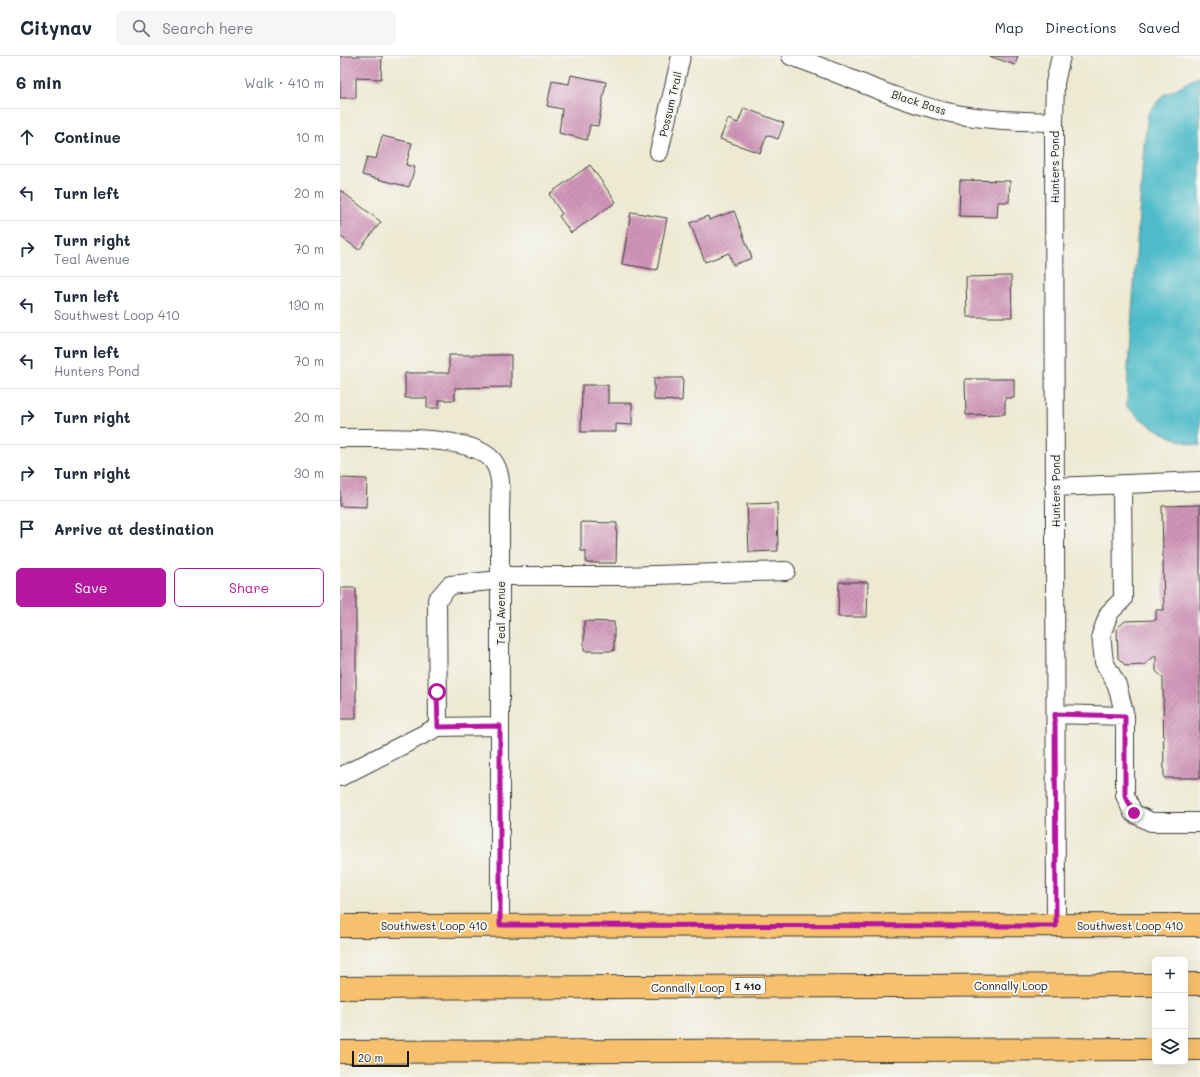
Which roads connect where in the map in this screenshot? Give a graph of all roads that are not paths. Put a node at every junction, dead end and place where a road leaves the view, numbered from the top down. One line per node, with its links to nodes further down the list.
1 (681, 56): 5 (street, Possum Trail)
2 (791, 56): 4 (street, Black Bass)
3 (1061, 56): 4 (street, Hunters Pond)
4 (1054, 122): 9 (street, Hunters Pond)
5 (659, 152)
6 (340, 438): 11 (street, Teal Avenue)
7 (1200, 480): 8 (street)
8 (1122, 484): 9 (street); 13 (street)
9 (1054, 487): 12 (street, Hunters Pond)
10 (786, 571): 11 (street)
11 (500, 578): 14 (street, Teal Avenue); 15 (street)
12 (1055, 714): 13 (street); 21 (street, Hunters Pond)
13 (1125, 716): 17 (street)
14 (500, 726): 15 (street); 18 (street, Teal Avenue)
15 (438, 727): 16 (street)
16 (340, 777)
17 (1200, 822)
18 (500, 925): 20 (main road, Southwest Loop 410); 21 (main road, Southwest Loop 410)
19 (1200, 925): 21 (main road, Southwest Loop 410)
20 (340, 926)
21 (1056, 926)
22 (1152, 984): 25 (main road, Connally Loop / I 410)
23 (1188, 984): 24 (main road)
24 (1200, 984)
25 (340, 988)
26 (1188, 1049): 27 (main road)
27 (1200, 1049)
28 (1152, 1050): 29 (main road)
29 (340, 1052)

